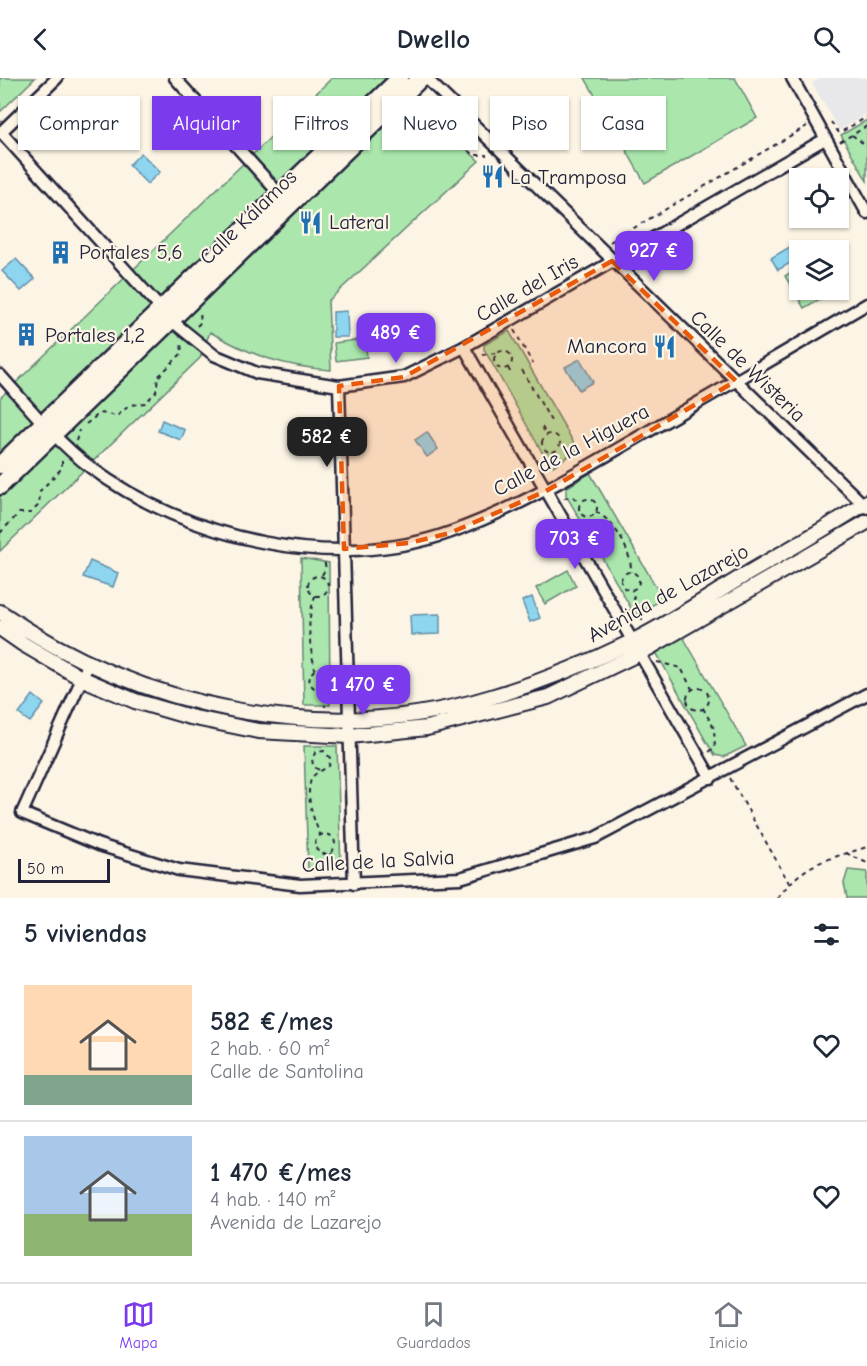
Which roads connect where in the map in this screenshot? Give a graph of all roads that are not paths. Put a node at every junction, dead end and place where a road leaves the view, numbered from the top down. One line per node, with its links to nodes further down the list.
1 (57, 78): 7 (street)
2 (175, 78): 9 (street)
3 (400, 78): 9 (main road, Calle Kálamos)
4 (421, 78): 9 (main road, Calle Kálamos)
5 (426, 78): 11 (street, Calle de Wisteria)
6 (792, 78): 8 (street)
7 (1, 132): 13 (street, Calle del Iris)
8 (827, 143): 10 (street); 11 (street, Calle del Iris)
9 (286, 201): 13 (main road, Calle Kálamos)
10 (867, 213)
11 (612, 261): 14 (street, Calle del Iris); 16 (street, Calle de Wisteria)
12 (867, 304): 16 (street, Calle de la Higuera)
13 (166, 315): 17 (street, Calle del Iris); 18 (main road, Calle Kálamos)
14 (464, 347): 17 (street, Calle del Iris); 21 (street)
15 (0, 375): 18 (street, Calle de la Higuera)
16 (736, 381): 21 (street, Calle de la Higuera); 22 (street, Calle de Wisteria)
17 (339, 386): 24 (street)
18 (50, 429): 19 (main road, Calle Kálamos); 20 (main road, Calle Kálamos); 24 (street, Calle de la Higuera)
19 (0, 465)
20 (0, 486)
21 (546, 491): 24 (street, Calle de la Higuera); 27 (street)
22 (866, 505): 27 (street, Avenida de Lazarejo)
23 (867, 522): 27 (street, Avenida de Lazarejo)
24 (344, 549): 31 (street)
25 (0, 612): 28 (street, Avenida de Lazarejo)
26 (0, 628): 29 (street, Avenida de Lazarejo)
27 (636, 647): 31 (street, Avenida de Lazarejo); 32 (street, Avenida de Lazarejo); 33 (street)
28 (88, 664): 29 (street, Calle de la Salvia); 31 (street, Avenida de Lazarejo)
29 (81, 678): 32 (street, Avenida de Lazarejo); 34 (street, Calle de la Salvia)
30 (867, 694): 33 (street, Calle de la Salvia)
31 (349, 720): 32 (street)
32 (349, 736): 34 (street)
33 (711, 778): 34 (street, Calle de la Salvia)
34 (354, 884)

